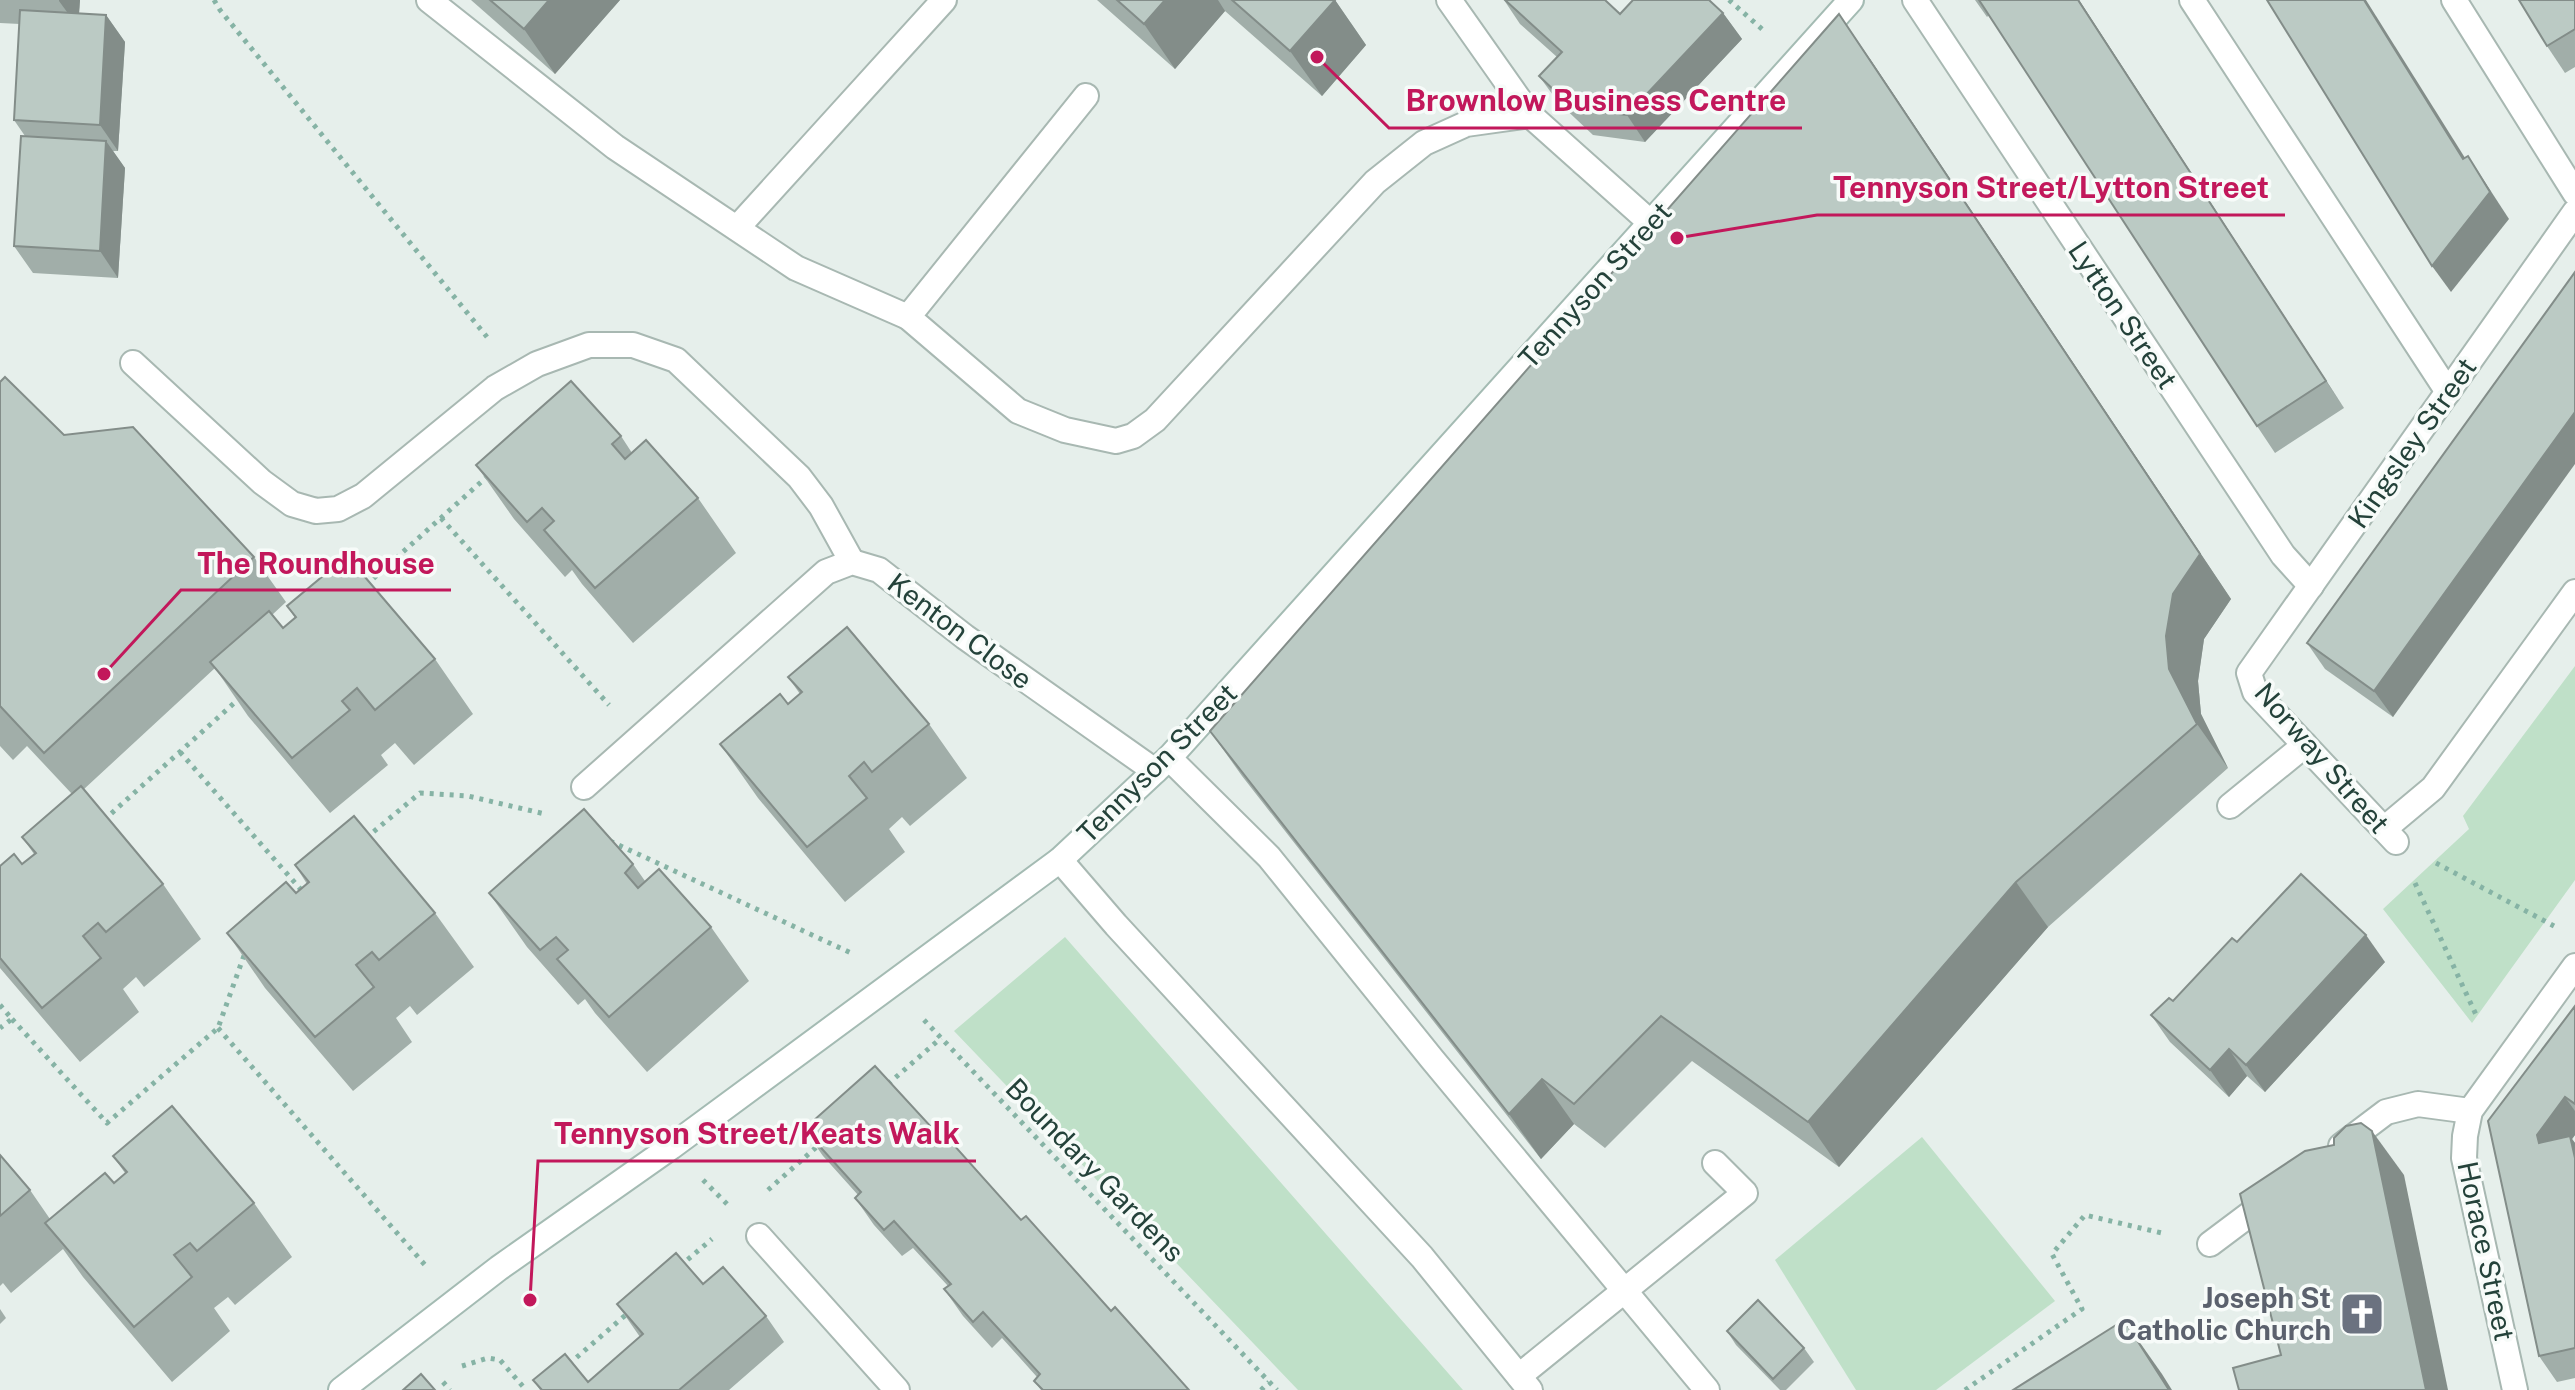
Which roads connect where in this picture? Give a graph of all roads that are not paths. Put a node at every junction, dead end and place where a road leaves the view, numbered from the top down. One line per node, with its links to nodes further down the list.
1 (429, 0): 13 (street)
2 (944, 0): 13 (street)
3 (1449, 0): 9 (street)
4 (1850, 0): 12 (street, Tennyson Street)
5 (1915, 0): 18 (street, Lytton Street)
6 (2192, 0): 16 (street)
7 (2454, 0): 10 (street)
8 (1086, 96): 14 (street)
9 (1530, 115): 12 (street); 14 (street)
10 (2575, 193)
11 (2575, 212): 16 (street, Kingsley Street)
12 (1651, 223): 22 (street, Tennyson Street)
13 (737, 228): 14 (street)
14 (908, 317)
15 (133, 363): 17 (street)
16 (2448, 392): 18 (street, Kingsley Street)
17 (852, 562): 22 (street, Kenton Close); 23 (street, Kenton Close)
18 (2311, 586): 20 (street, Kingsley Street)
19 (2575, 592): 21 (street, Norway Street)
20 (2249, 673): 21 (street, Norway Street)
21 (2305, 745): 24 (street)
22 (1162, 765): 25 (street, Tennyson Street); 33 (street, Kenton Close)
23 (584, 787)
24 (2230, 806)
25 (1060, 860): 34 (street); 35 (street, Tennyson Street)
26 (2575, 966): 27 (street)
27 (2470, 1111): 28 (street); 38 (street, Horace Street)
28 (2323, 1159)
29 (1715, 1163): 33 (street)
30 (2285, 1187): 32 (street)
31 (759, 1236): 36 (street)
32 (2210, 1244)
33 (1623, 1291): 34 (street); 37 (street, Kenton Close)
34 (1525, 1383)
35 (341, 1390)
36 (897, 1390)
37 (1707, 1390)
38 (2515, 1390)

